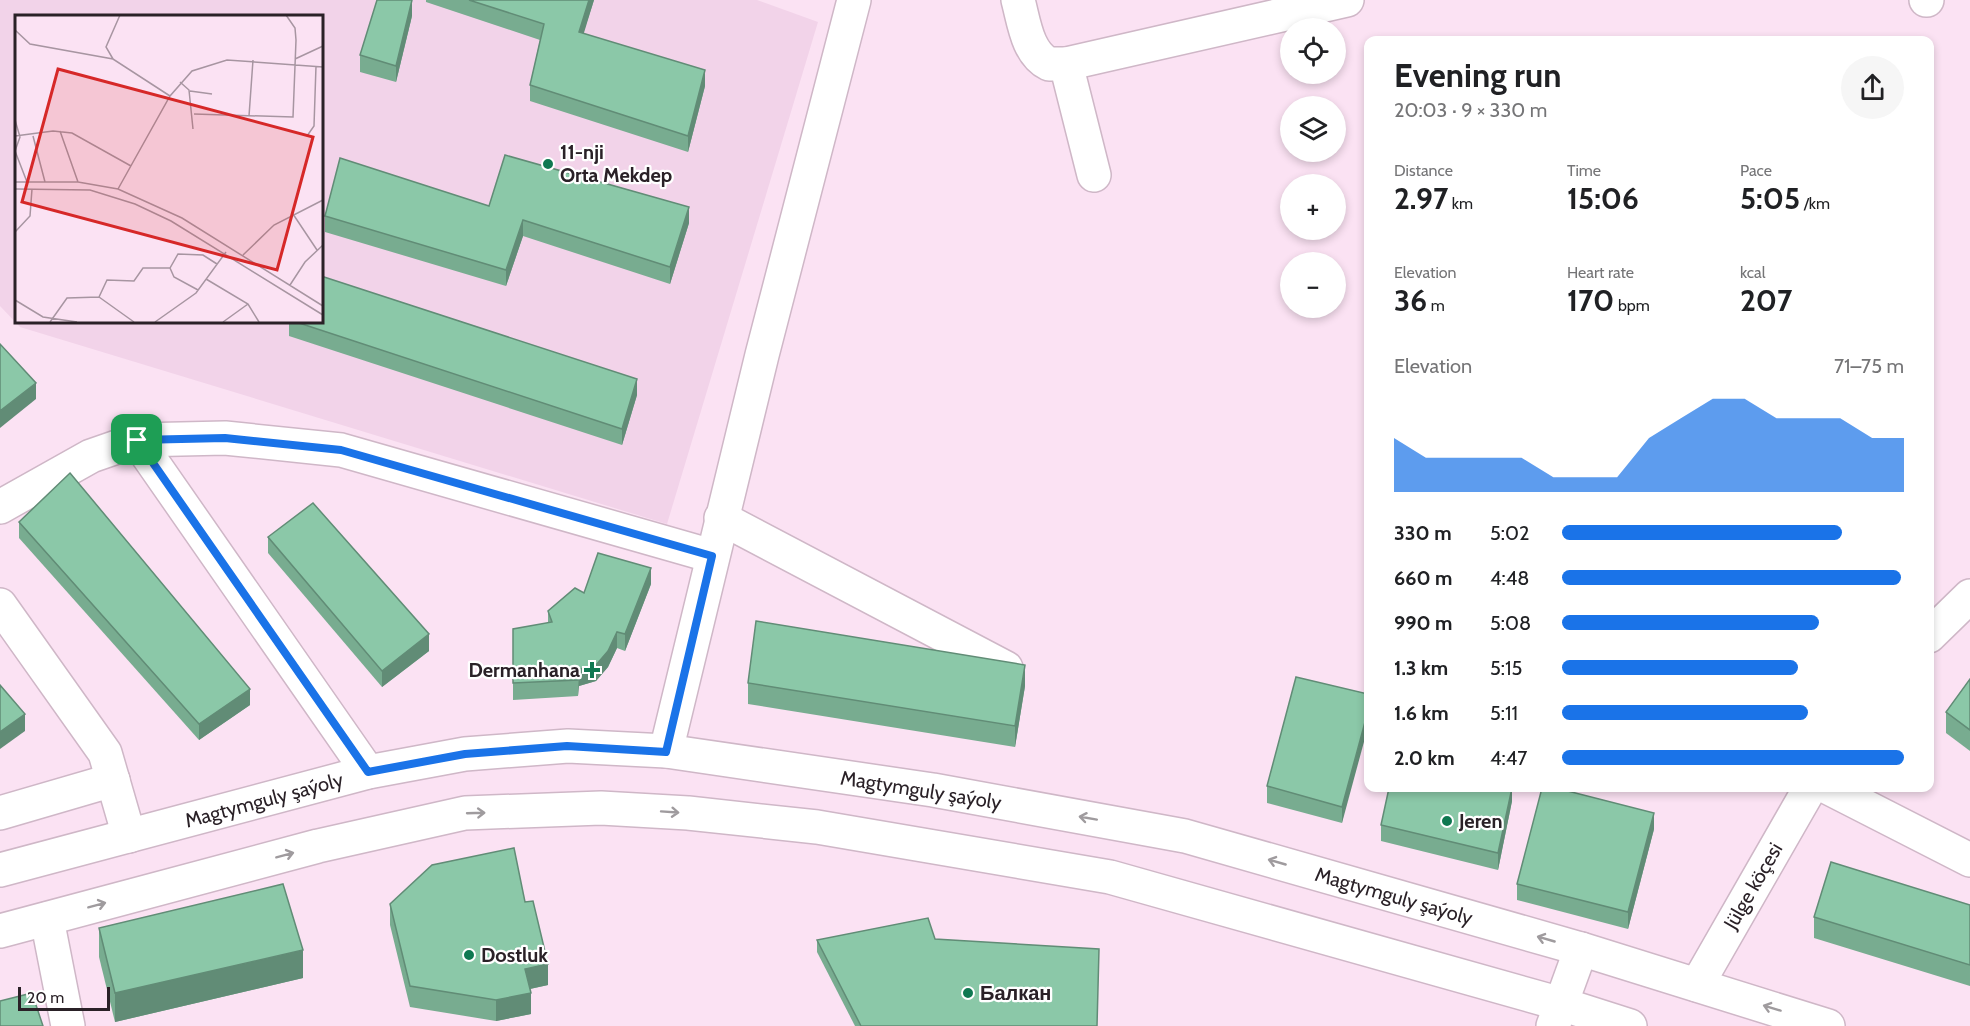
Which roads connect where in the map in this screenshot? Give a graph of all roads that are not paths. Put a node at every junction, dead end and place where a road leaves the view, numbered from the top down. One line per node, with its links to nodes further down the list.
1 (854, 0): 8 (street)
2 (1018, 0): 4 (street)
3 (1347, 0): 4 (street)
4 (1066, 64): 5 (street)
5 (1094, 175)
6 (137, 440): 7 (street); 9 (street); 15 (street)
7 (0, 507)
8 (721, 518): 9 (street); 13 (street)
9 (712, 556): 14 (street)
10 (1970, 596): 12 (street)
11 (0, 605): 16 (street)
12 (1934, 631)
13 (1006, 668)
14 (666, 752): 15 (street, Magtymguly şaýoly); 25 (street, Magtymguly şaýoly, one-way to 14)
15 (368, 772): 20 (street, Magtymguly şaýoly)
16 (113, 780): 19 (street); 20 (street)
17 (1808, 792): 26 (street, Jülge köçesi)
18 (1838, 792): 21 (street)
19 (0, 813)
20 (129, 836): 22 (street, Magtymguly şaýoly)
21 (1970, 860)
22 (0, 870)
23 (48, 919): 24 (street); 27 (street, one-way to 27); 28 (street)
24 (0, 932)
25 (1581, 949): 26 (street, Magtymguly şaýoly); 27 (street)
26 (1697, 985): 30 (street, Magtymguly şaýoly, one-way to 26)
27 (1557, 1015): 29 (street)
28 (68, 1026)
29 (1630, 1026)
30 (1828, 1026)

